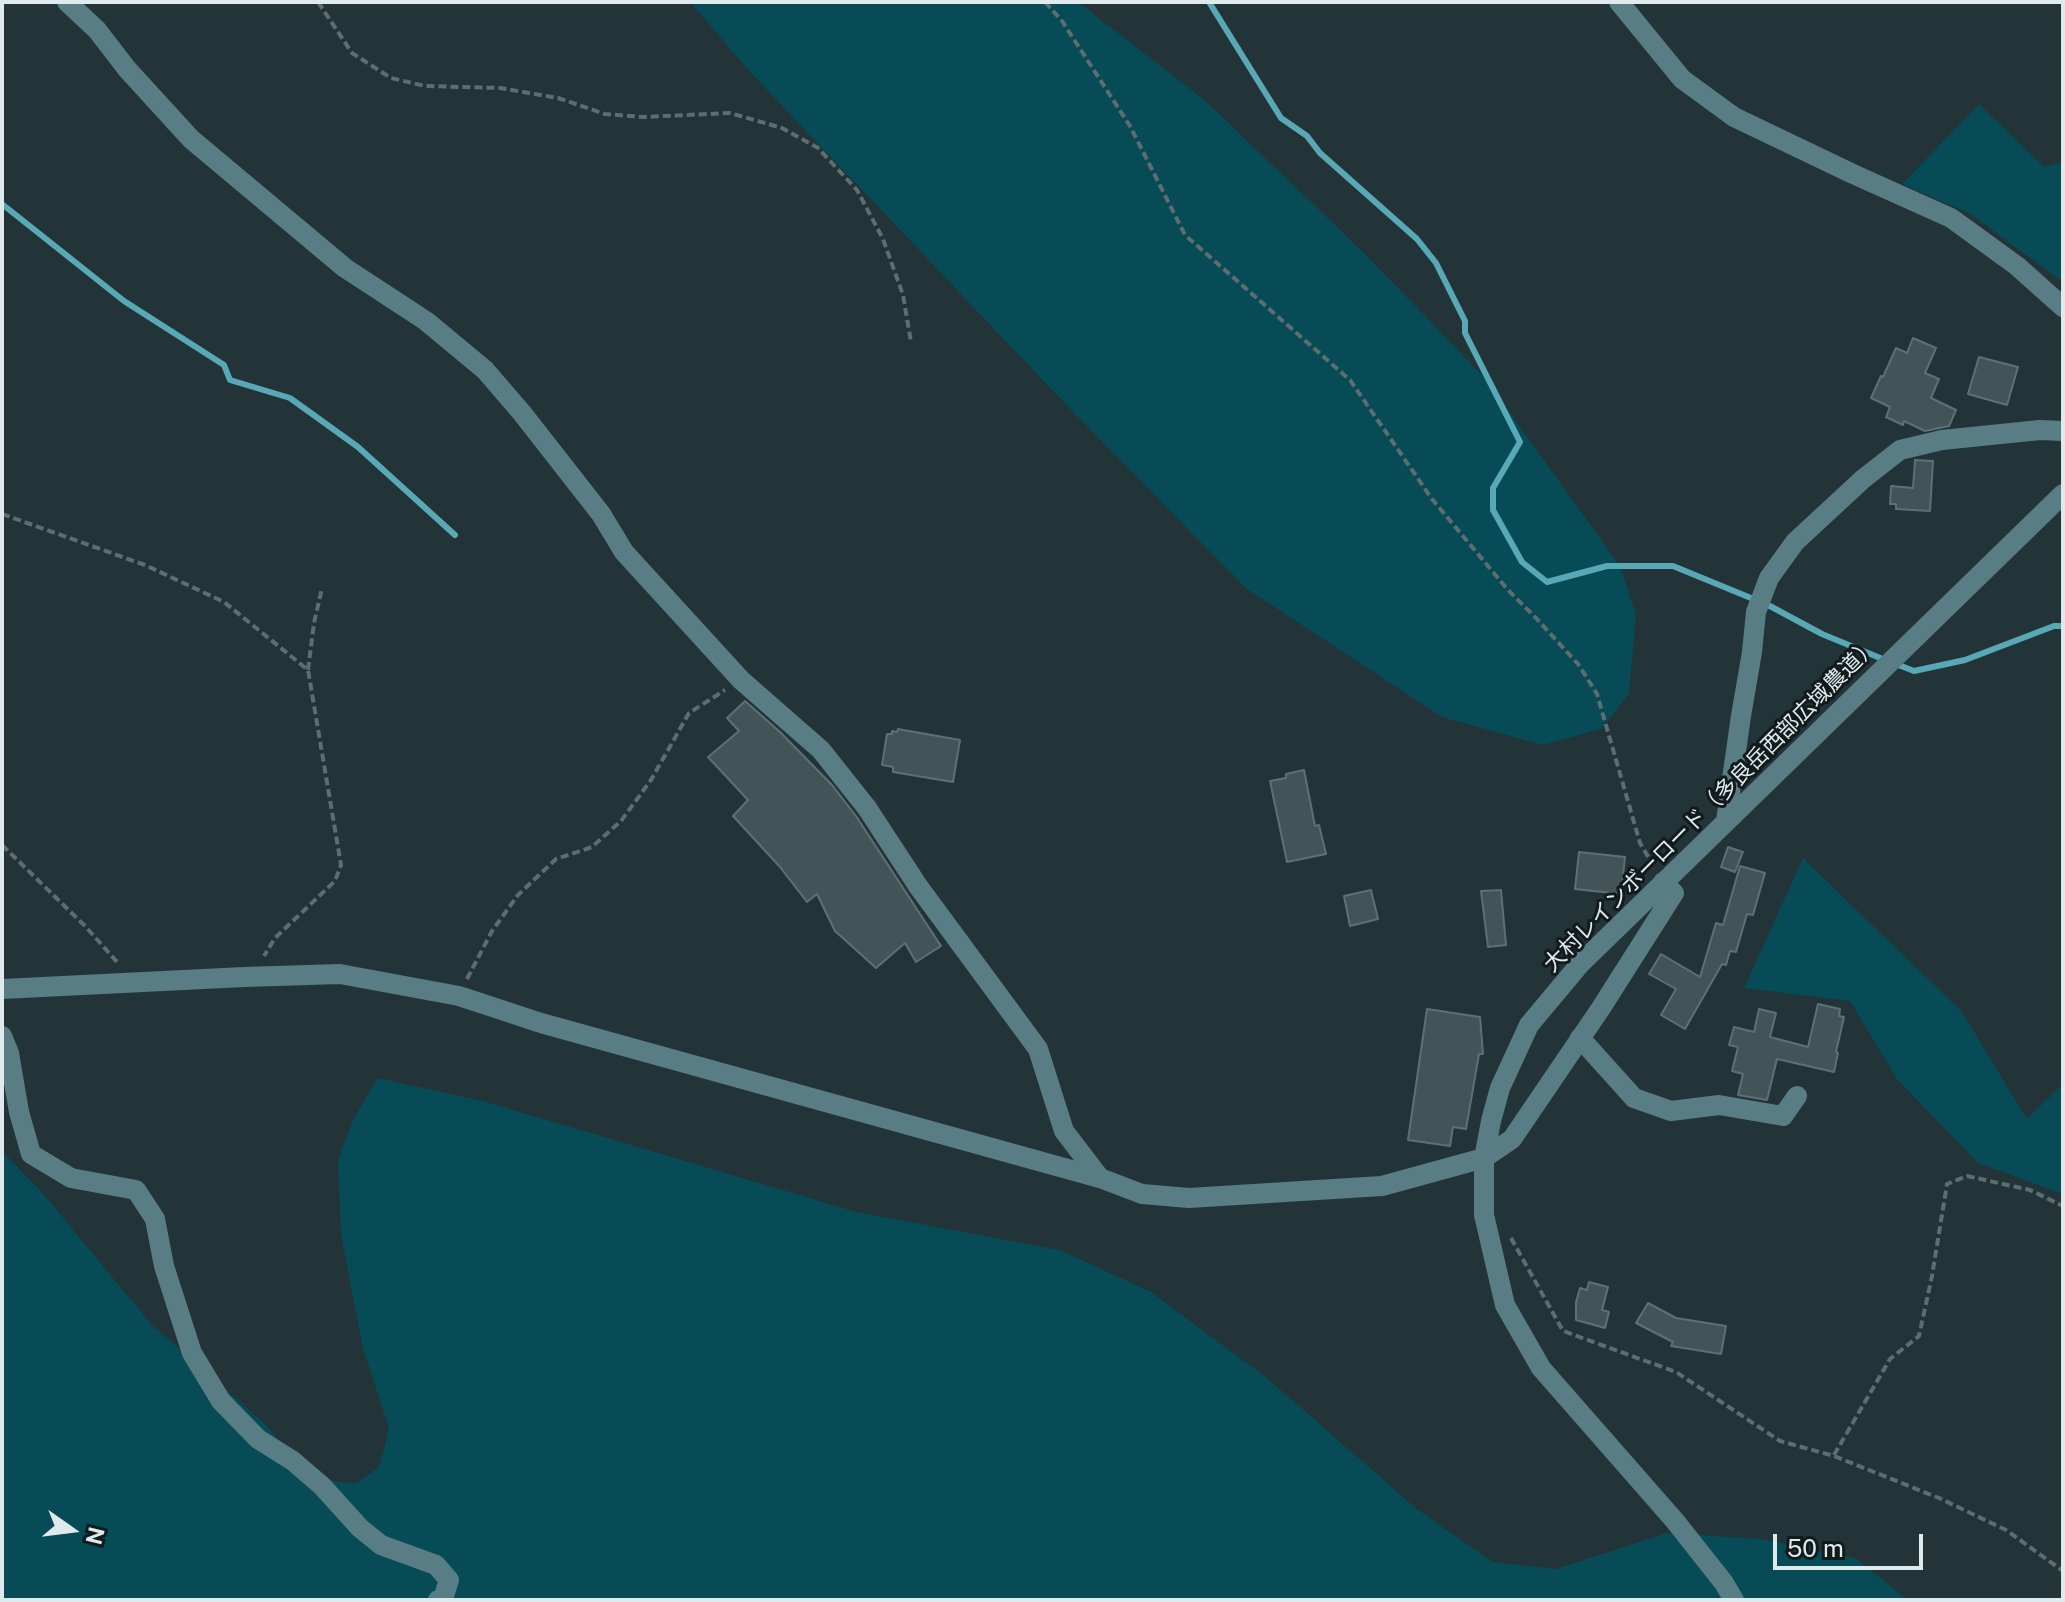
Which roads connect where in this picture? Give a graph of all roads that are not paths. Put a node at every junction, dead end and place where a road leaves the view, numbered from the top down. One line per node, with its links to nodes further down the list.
1 (67, 2): 13 (street)
2 (1619, 2): 3 (street)
3 (2063, 307)
4 (2063, 431): 6 (street)
5 (2063, 494): 6 (street, 大村レインボーロード（多良岳西部広域農道）)
6 (1726, 821): 7 (street, 大村レインボーロード（多良岳西部広域農道）)
7 (1663, 882): 10 (street); 12 (street, 大村レインボーロード（多良岳西部広域農道）)
8 (2, 989): 13 (street)
9 (2, 1036): 14 (street)
10 (1580, 1038): 11 (street); 12 (street)
11 (1797, 1096)
12 (1484, 1158): 13 (street); 15 (street, 大村レインボーロード（多良岳西部広域農道）)
13 (1100, 1178)
14 (438, 1600)
15 (1734, 1600)

